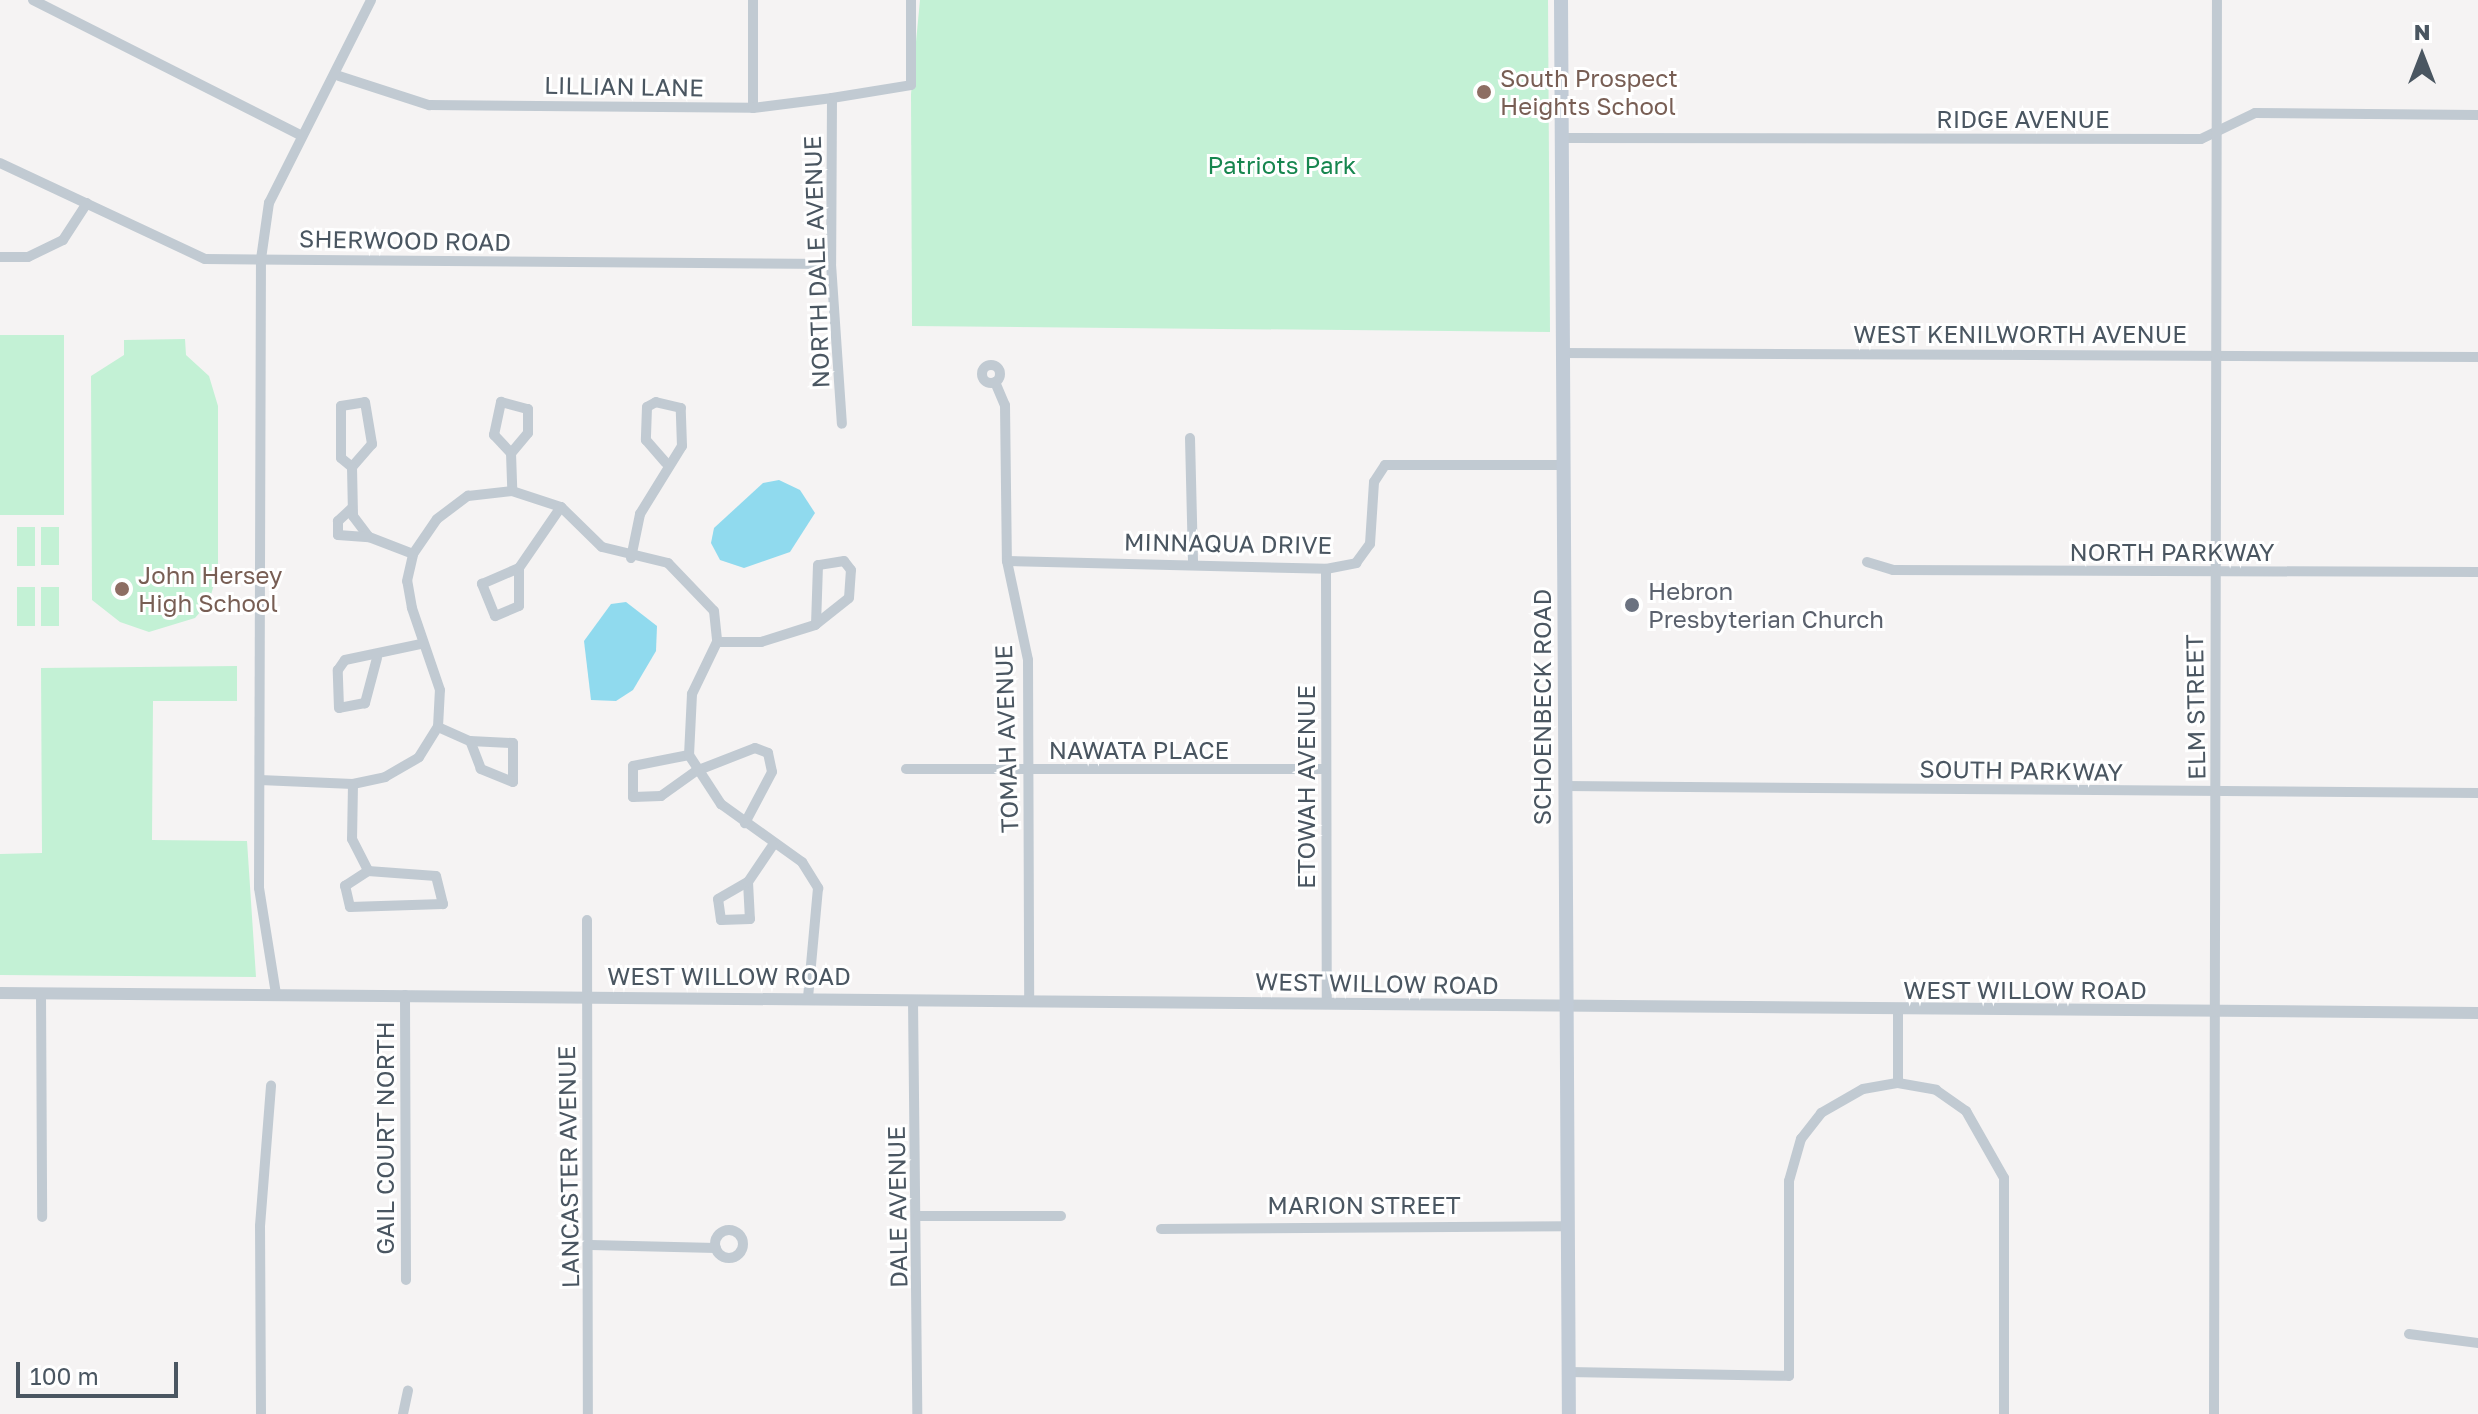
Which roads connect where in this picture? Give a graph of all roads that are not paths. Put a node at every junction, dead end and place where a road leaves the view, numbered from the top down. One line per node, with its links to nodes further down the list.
1 (33, 0): 12 (street)
2 (371, 0): 7 (street)
3 (753, 0): 9 (street)
4 (911, 0): 8 (street, LILLIAN LANE)
5 (1561, 0): 13 (main road, SCHOENBECK ROAD)
6 (2217, 0): 11 (street, ELM STREET)
7 (339, 76): 9 (street, LILLIAN LANE); 12 (street)
8 (832, 98): 9 (street, LILLIAN LANE); 18 (street, NORTH DALE AVENUE)
9 (753, 108)
10 (2478, 115): 11 (street, RIDGE AVENUE)
11 (2216, 128): 13 (street, RIDGE AVENUE); 20 (street, ELM STREET)
12 (302, 136): 17 (street)
13 (1562, 138): 19 (main road, SCHOENBECK ROAD)
14 (0, 163): 15 (street, SHERWOOD ROAD)
15 (87, 203): 16 (street); 17 (street, SHERWOOD ROAD)
16 (0, 257)
17 (261, 259): 18 (street, SHERWOOD ROAD); 53 (street)
18 (831, 264): 23 (street, NORTH DALE AVENUE)
19 (1562, 353): 20 (street, WEST KENILWORTH AVENUE); 27 (main road, SCHOENBECK ROAD)
20 (2213, 355): 21 (street, WEST KENILWORTH AVENUE); 41 (street, ELM STREET)
21 (2478, 357)
22 (995, 382): 35 (street, TOMAH AVENUE)
23 (842, 424)
24 (1190, 438): 36 (street)
25 (511, 453): 25 (street); 29 (street)
26 (666, 463): 26 (street); 34 (street)
27 (1562, 465): 39 (street, MINNAQUA DRIVE); 55 (main road, SCHOENBECK ROAD)
28 (352, 467): 28 (street); 31 (street)
29 (512, 491): 30 (street); 33 (street)
30 (561, 507): 34 (street); 38 (street)
31 (351, 509): 32 (street); 32 (street)
32 (369, 537): 33 (street)
33 (413, 554): 44 (street)
34 (631, 558): 43 (street)
35 (1007, 561): 36 (street, MINNAQUA DRIVE); 51 (street, TOMAH AVENUE)
36 (1193, 561): 39 (street, MINNAQUA DRIVE)
37 (1867, 562): 41 (street, NORTH PARKWAY)
38 (519, 568): 38 (street)
39 (1326, 569): 50 (street, ETOWAH AVENUE)
40 (2478, 572): 41 (street, NORTH PARKWAY)
41 (2214, 573): 56 (street, ELM STREET)
42 (816, 624): 42 (street); 43 (street)
43 (717, 642): 48 (street)
44 (421, 644): 45 (street); 46 (street)
45 (377, 658): 45 (street)
46 (438, 727): 47 (street); 54 (street)
47 (470, 741): 47 (street)
48 (689, 755): 52 (street); 52 (street)
49 (906, 769): 51 (street, NAWATA PLACE)
50 (1325, 769): 51 (street, NAWATA PLACE); 71 (street, ETOWAH AVENUE)
51 (1029, 770): 70 (street, TOMAH AVENUE)
52 (696, 771): 58 (street); 58 (street)
53 (260, 780): 54 (street); 65 (street)
54 (353, 784): 60 (street)
55 (1564, 786): 56 (street, SOUTH PARKWAY); 72 (main road, SCHOENBECK ROAD)
56 (2216, 792): 57 (street, SOUTH PARKWAY); 73 (street, ELM STREET)
57 (2478, 793)
58 (745, 823): 59 (street)
59 (773, 845): 61 (street); 68 (street)
60 (368, 871): 60 (street)
61 (748, 882)
62 (587, 920): 67 (street, LANCASTER AVENUE)
63 (0, 993): 64 (street, WEST WILLOW ROAD)
64 (41, 993): 65 (street, WEST WILLOW ROAD); 80 (street)
65 (276, 994): 66 (street, WEST WILLOW ROAD)
66 (405, 995): 67 (street, WEST WILLOW ROAD); 85 (street, GAIL COURT NORTH)
67 (586, 997): 68 (street, WEST WILLOW ROAD); 83 (street, LANCASTER AVENUE)
68 (808, 998): 69 (street, WEST WILLOW ROAD)
69 (913, 1000): 70 (street, WEST WILLOW ROAD); 78 (street, DALE AVENUE)
70 (1029, 1002): 71 (street, WEST WILLOW ROAD)
71 (1327, 1004): 72 (street, WEST WILLOW ROAD)
72 (1566, 1007): 74 (street, WEST WILLOW ROAD); 81 (main road, SCHOENBECK ROAD)
73 (2214, 1012): 74 (street, WEST WILLOW ROAD); 75 (street, WEST WILLOW ROAD); 96 (street, ELM STREET)
74 (1898, 1013): 76 (street)
75 (2478, 1013)
76 (1898, 1083): 88 (street); 95 (street)
77 (271, 1085): 90 (street)
78 (918, 1216): 79 (street); 93 (street, DALE AVENUE)
79 (1061, 1216)
80 (42, 1217)
81 (1568, 1226): 82 (street, MARION STREET); 88 (main road, SCHOENBECK ROAD)
82 (1161, 1229)
83 (591, 1245): 84 (street); 92 (street, LANCASTER AVENUE)
84 (716, 1248)
85 (406, 1280)
86 (2409, 1334): 87 (street)
87 (2478, 1343)
88 (1568, 1372): 94 (main road, SCHOENBECK ROAD)
89 (408, 1391): 91 (street)
90 (261, 1414)
91 (403, 1414)
92 (588, 1414)
93 (917, 1414)
94 (1569, 1414)
95 (2004, 1414)
96 (2214, 1414)

